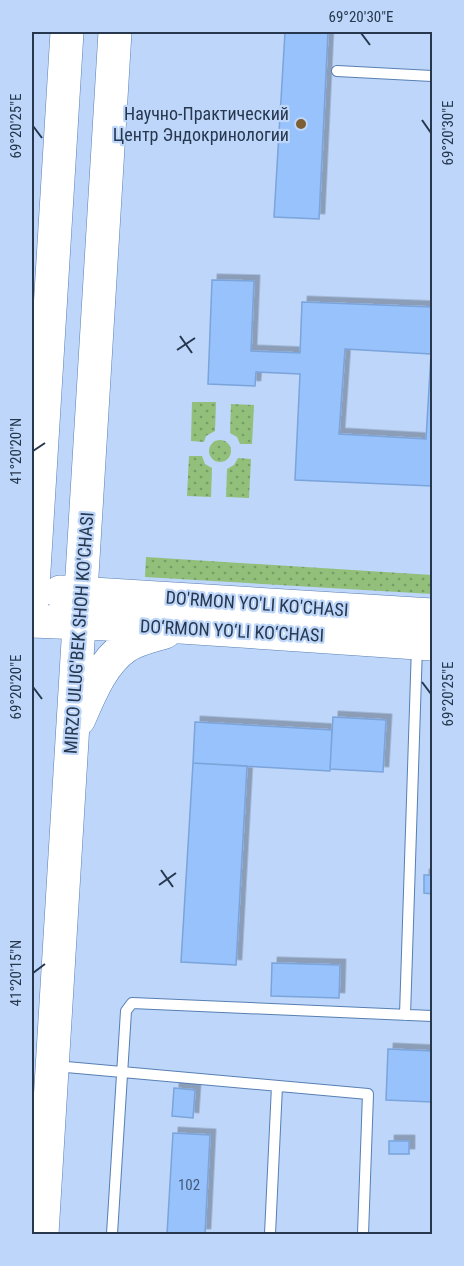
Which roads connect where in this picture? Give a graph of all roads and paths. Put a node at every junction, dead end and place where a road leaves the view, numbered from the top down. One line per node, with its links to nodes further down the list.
1 (66, 32): 5 (main road)
2 (115, 32): 7 (main road, MIRZO ULUG'BEK SHOH KO'CHASI)
3 (337, 71): 4 (lane)
4 (432, 76)
5 (32, 590): 6 (main road); 7 (main road, DO‘RMON YO‘LI KO‘CHASI)
6 (32, 603)
7 (80, 608): 8 (main road, DO‘RMON YO‘LI KO‘CHASI); 9 (main road, DO‘RMON YO‘LI KO‘CHASI); 10 (main road, DO'RMON YO'LI KO'CHASI); 11 (main road, MIRZO ULUG'BEK SHOH KO'CHASI)
8 (32, 621)
9 (181, 627): 10 (main road, DO‘RMON YO‘LI KO‘CHASI); 11 (main road)
10 (428, 634): 12 (lane)
11 (72, 734): 14 (main road, MIRZO ULUG'BEK SHOH KO'CHASI)
12 (405, 1015): 13 (lane); 15 (lane)
13 (432, 1016)
14 (52, 1066): 15 (lane); 17 (main road, MIRZO ULUG'BEK SHOH KO'CHASI)
15 (122, 1072): 16 (lane); 18 (lane)
16 (277, 1086): 19 (lane); 20 (lane)
17 (42, 1234)
18 (112, 1234)
19 (270, 1234)
20 (363, 1234)

